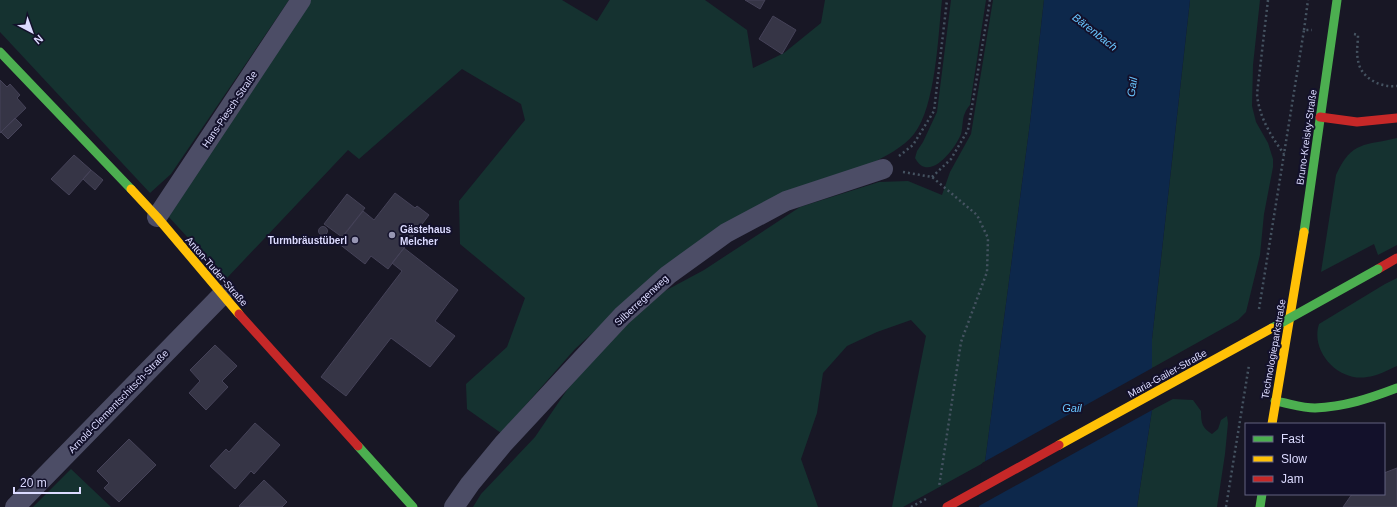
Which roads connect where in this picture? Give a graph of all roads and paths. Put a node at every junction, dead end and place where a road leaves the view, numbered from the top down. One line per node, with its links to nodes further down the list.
1 (301, 0): 16 (street, Hans-Piesch-Straße)
2 (947, 0): 14 (path)
3 (990, 0): 15 (path)
4 (1268, 0): 7 (path)
5 (1308, 0): 7 (path)
6 (1337, 0): 12 (street, Bruno-Kreisky-Straße)
7 (1304, 30): 8 (path)
8 (1313, 30)
9 (1350, 34): 11 (path)
10 (0, 52): 16 (street, Anton-Tuder-Straße)
11 (1397, 86)
12 (1320, 117): 13 (street); 18 (street, Bruno-Kreisky-Straße)
13 (1397, 118)
14 (883, 169): 15 (path); 27 (street, Silberregenweg)
15 (932, 177): 23 (path)
16 (157, 217): 19 (street, Anton-Tuder-Straße)
17 (1397, 258): 28 (street, Maria-Gailer-Straße, bridge)
18 (1297, 278): 21 (street, Technologieparkstraße)
19 (222, 295): 25 (street, Arnold-Clementschitsch-Straße); 26 (street, Anton-Tuder-Straße)
20 (1397, 388): 21 (street)
21 (1275, 401): 22 (street, Technologieparkstraße)
22 (1272, 423)
23 (938, 492)
24 (1262, 495): 29 (street)
25 (15, 507)
26 (413, 507)
27 (454, 507)
28 (947, 507)
29 (1260, 507)

